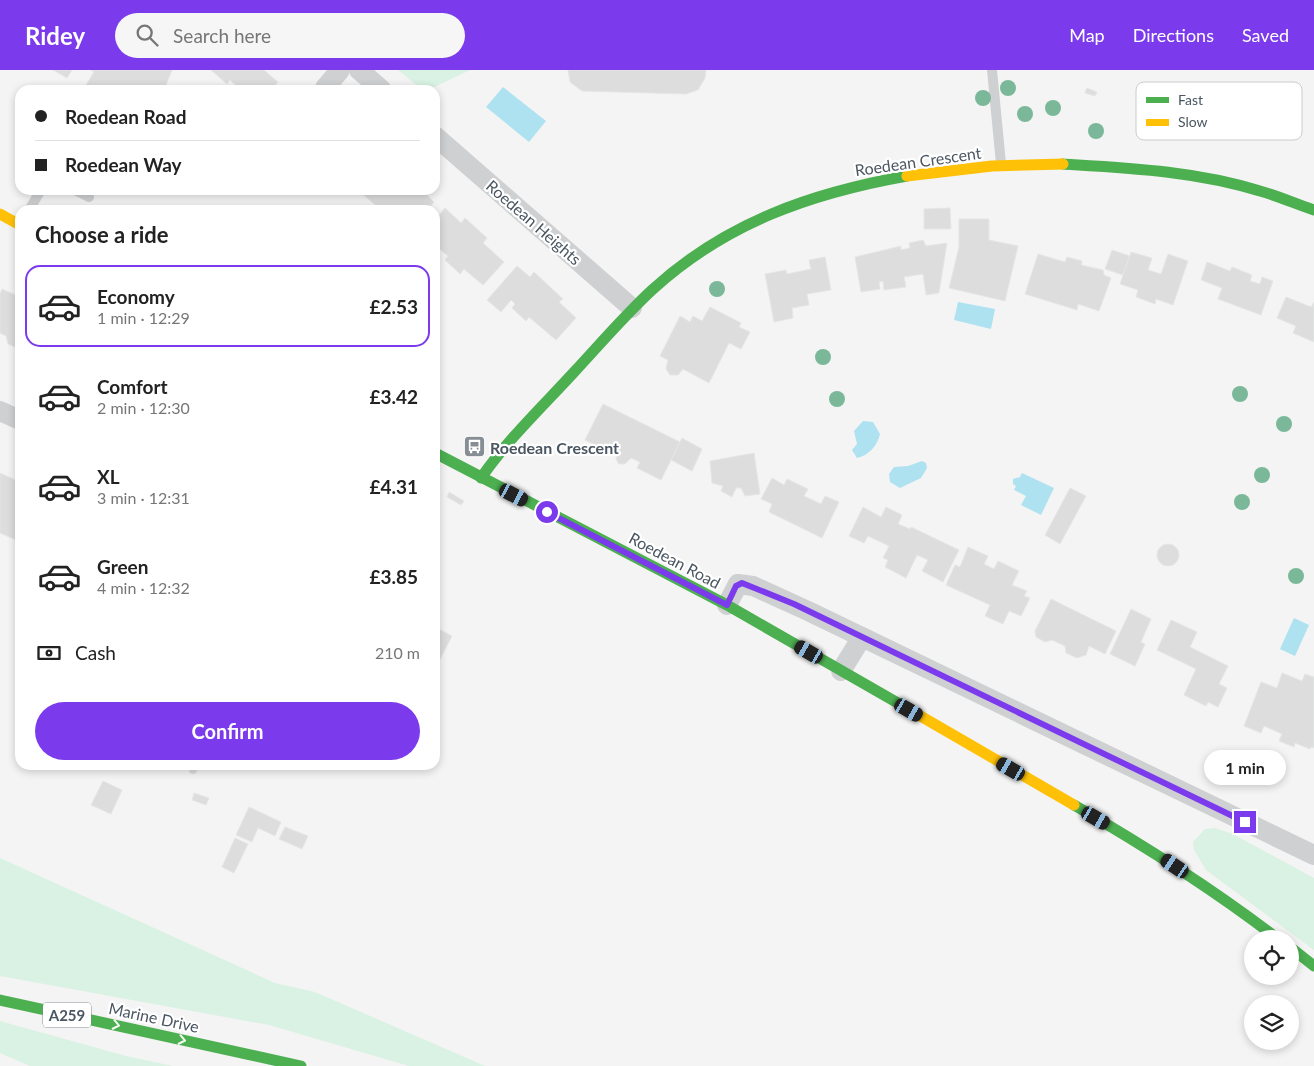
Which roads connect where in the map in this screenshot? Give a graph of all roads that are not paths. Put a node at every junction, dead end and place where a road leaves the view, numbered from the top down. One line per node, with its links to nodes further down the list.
1 (340, 70): 4 (street)
2 (359, 70): 5 (street)
3 (992, 70): 7 (lane)
4 (328, 85)
5 (376, 85)
6 (440, 140): 13 (street, Roedean Heights)
7 (1001, 166): 10 (main road, Roedean Crescent); 13 (main road, Roedean Crescent)
8 (85, 195): 9 (lane)
9 (89, 197)
10 (1314, 210)
11 (0, 214): 12 (main road)
12 (15, 222)
13 (632, 308): 17 (main road, Roedean Crescent)
14 (0, 411): 15 (street)
15 (15, 418)
16 (440, 457): 17 (main road, Roedean Road)
17 (482, 478): 18 (main road, Roedean Road)
18 (727, 605): 19 (street); 20 (main road, Roedean Road)
19 (862, 637): 20 (street); 21 (street)
20 (842, 671): 22 (main road, Roedean Road)
21 (1314, 855)
22 (1266, 930)
23 (1299, 955): 24 (main road)
24 (1314, 966)
25 (0, 1000): 26 (main road, Marine Drive / A259, one-way to 26)
26 (301, 1066)

